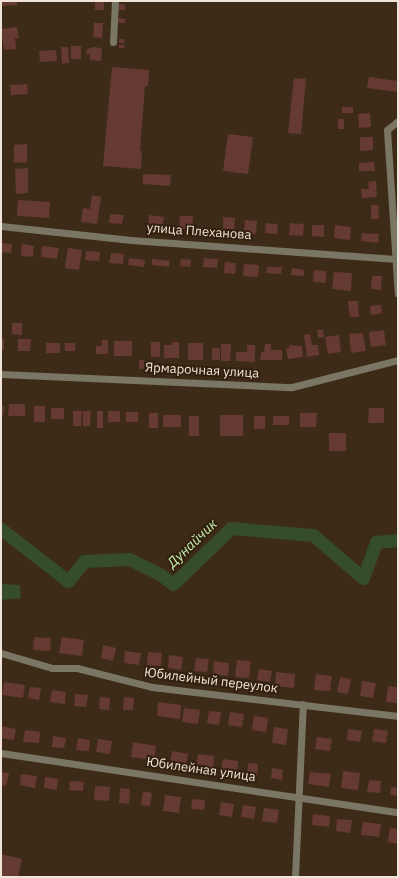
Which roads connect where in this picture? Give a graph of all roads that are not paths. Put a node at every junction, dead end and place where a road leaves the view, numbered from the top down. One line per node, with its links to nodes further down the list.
1 (115, 1): 2 (street)
2 (113, 42)
3 (398, 121): 5 (street)
4 (1, 226): 5 (street, улица Плеханова)
5 (396, 259): 6 (street)
6 (398, 294)
7 (398, 360): 8 (street, Ярмарочная улица)
8 (1, 374)
9 (1, 653): 10 (street, Юбилейный переулок)
10 (303, 704): 11 (street, Юбилейный переулок); 13 (street)
11 (398, 716)
12 (1, 753): 13 (street, Юбилейная улица)
13 (297, 796): 14 (street, Юбилейная улица); 15 (street)
14 (398, 812)
15 (295, 877)

